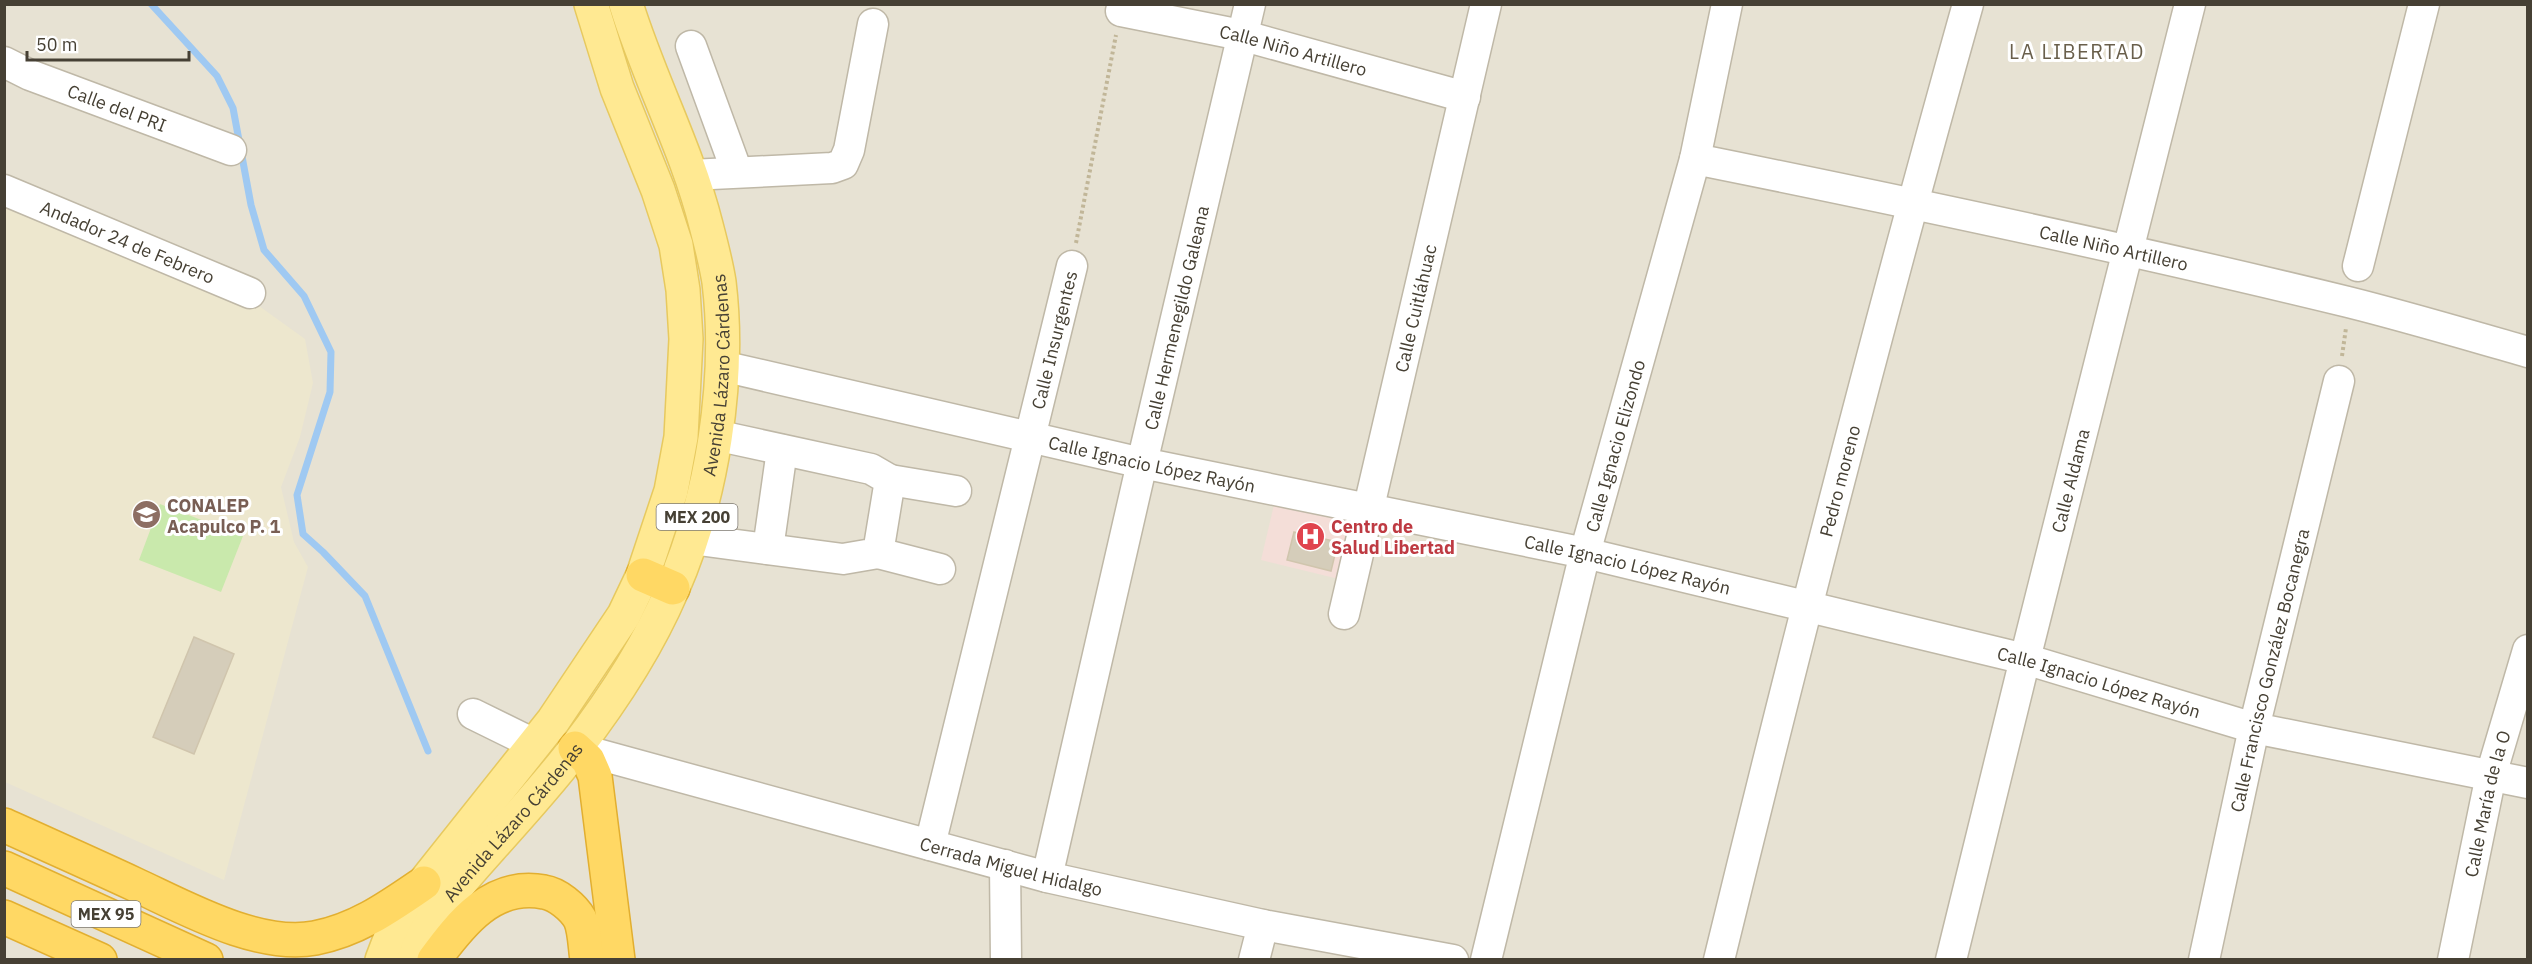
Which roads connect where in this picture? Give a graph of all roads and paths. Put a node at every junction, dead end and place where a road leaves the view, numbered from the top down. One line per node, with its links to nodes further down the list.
1 (591, 4): 40 (main road, Avenida Lázaro Cárdenas / MEX 200)
2 (626, 4): 18 (main road, Avenida Lázaro Cárdenas / MEX 200)
3 (1250, 4): 11 (street, Calle Hermenegildo Galeana)
4 (1486, 4): 14 (street, Calle Cuitláhuac)
5 (1727, 4): 16 (street, Calle Ignacio Elizondo)
6 (1968, 4): 20 (street, Pedro moreno)
7 (2190, 4): 21 (street, Calle Aldama)
8 (2424, 4): 23 (street)
9 (1122, 8): 11 (street, Calle Niño Artillero); 22 (path, Calle Insurgentes)
10 (873, 24): 17 (street)
11 (1241, 35): 14 (street, Calle Niño Artillero); 31 (street, Calle Hermenegildo Galeana)
12 (691, 46): 17 (street)
13 (4, 62): 15 (street, Calle del PRI)
14 (1465, 97): 34 (street, Calle Cuitláhuac)
15 (231, 150)
16 (1695, 159): 20 (street, Calle Niño Artillero); 38 (street, Calle Ignacio Elizondo)
17 (737, 172): 18 (street)
18 (691, 175): 26 (main road, Avenida Lázaro Cárdenas / MEX 200)
19 (4, 190): 24 (street, Andador 24 de Febrero)
20 (1912, 203): 21 (street, Calle Niño Artillero); 42 (street, Pedro moreno)
21 (2129, 251): 25 (street, Calle Niño Artillero); 45 (street, Calle Aldama)
22 (1072, 266): 29 (street, Calle Insurgentes)
23 (2358, 266)
24 (250, 293)
25 (2528, 352)
26 (722, 366): 28 (main road, Avenida Lázaro Cárdenas / MEX 200); 29 (street, Calle Ignacio López Rayón)
27 (2339, 381): 47 (street, Calle Francisco González Bocanegra)
28 (715, 435): 30 (street); 35 (main road, Avenida Lázaro Cárdenas / MEX 200)
29 (1031, 436): 31 (street, Calle Ignacio López Rayón); 53 (street, Calle Insurgentes)
30 (782, 450): 32 (street); 36 (street)
31 (1142, 463): 34 (street, Calle Ignacio López Rayón); 56 (street, Calle Hermenegildo Galeana)
32 (890, 480): 33 (street); 37 (street)
33 (956, 491)
34 (1370, 509): 38 (street, Calle Ignacio López Rayón); 43 (street, Calle Cuitláhuac)
35 (691, 539): 36 (street); 41 (main road, Avenida Lázaro Cárdenas / MEX 200)
36 (768, 549): 37 (street)
37 (878, 553): 39 (street)
38 (1586, 553): 42 (street, Calle Ignacio López Rayón); 70 (street, Calle Ignacio Elizondo)
39 (940, 569)
40 (643, 575): 41 (highway); 48 (main road, Avenida Lázaro Cárdenas / MEX 200)
41 (673, 588): 49 (main road, Avenida Lázaro Cárdenas / MEX 200)
42 (1806, 605): 45 (street, Calle Ignacio López Rayón); 71 (street, Pedro moreno)
43 (1344, 614)
44 (2528, 650): 50 (street, Calle María de la O)
45 (2025, 659): 47 (street, Calle Ignacio López Rayón); 72 (street, Calle Aldama)
46 (473, 714): 48 (street)
47 (2254, 728): 50 (street, Calle Ignacio López Rayón); 73 (street, Calle Francisco González Bocanegra)
48 (534, 744): 57 (main road, Avenida Lázaro Cárdenas / MEX 200)
49 (575, 748): 53 (street, Cerrada Miguel Hidalgo); 63 (main road, Avenida Lázaro Cárdenas / MEX 200); 66 (highway)
50 (2492, 775): 51 (street, Calle Ignacio López Rayón); 74 (street, Calle María de la O)
51 (2528, 783)
52 (4, 825): 57 (highway)
53 (930, 845): 54 (street, Cerrada Miguel Hidalgo)
54 (1005, 865): 56 (street, Cerrada Miguel Hidalgo); 67 (street)
55 (4, 868): 60 (highway, MEX 95)
56 (1047, 876): 59 (street, Cerrada Miguel Hidalgo)
57 (424, 883): 62 (main road, Avenida Lázaro Cárdenas / MEX 200)
58 (4, 917): 61 (highway, MEX 95)
59 (1263, 925): 68 (street); 69 (street, Cerrada Miguel Hidalgo)
60 (206, 957)
61 (100, 960)
62 (382, 960)
63 (414, 960)
64 (434, 960): 65 (highway)
65 (587, 960)
66 (618, 960)
67 (1006, 960)
68 (1254, 960)
69 (1453, 960)
70 (1486, 960)
71 (1719, 960)
72 (1952, 960)
73 (2204, 960)
74 (2453, 960)

